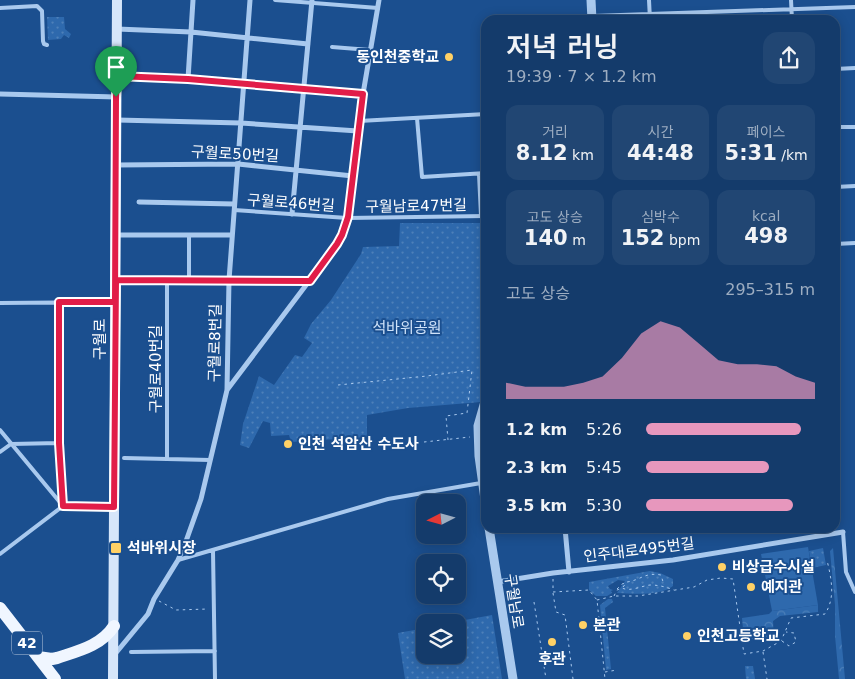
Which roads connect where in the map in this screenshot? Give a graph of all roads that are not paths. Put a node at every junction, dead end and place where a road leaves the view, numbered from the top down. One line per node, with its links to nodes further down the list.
1 (6, 0): 11 (lane)
2 (117, 0): 20 (main road, 구월로)
3 (193, 0): 21 (street)
4 (250, 0): 22 (street, 구월로8번길)
5 (275, 0): 10 (lane)
6 (379, 0): 14 (street)
7 (591, 0): 17 (street)
8 (649, 0): 16 (lane)
9 (791, 0): 15 (lane)
10 (312, 2): 14 (lane); 23 (street)
11 (6, 7): 13 (lane); 24 (lane)
12 (855, 7): 15 (lane)
13 (0, 8)
14 (378, 8): 26 (street)
15 (791, 9): 16 (lane); 19 (lane)
16 (650, 14): 18 (lane)
17 (592, 15)
18 (636, 15)
19 (792, 15)
20 (117, 29): 21 (street); 29 (main road, 구월로)
21 (191, 32): 22 (street); 30 (street)
22 (248, 38): 23 (street); 31 (street, 구월로8번길)
23 (308, 44): 32 (street)
24 (47, 45)
25 (332, 47): 26 (lane)
26 (370, 50): 34 (street)
27 (855, 68): 28 (lane)
28 (840, 69)
29 (117, 76): 30 (lane); 35 (main road, 구월로)
30 (188, 79): 31 (lane)
31 (244, 83): 32 (lane); 40 (street, 구월로8번길)
32 (303, 88): 34 (lane); 43 (street)
33 (0, 94): 35 (street)
34 (363, 94): 39 (street)
35 (116, 97): 38 (main road, 구월로)
36 (481, 114): 37 (lane)
37 (417, 118): 39 (lane); 48 (lane)
38 (116, 120): 40 (street); 46 (main road, 구월로)
39 (360, 121): 44 (street)
40 (241, 123): 43 (street); 45 (street, 구월로8번길)
41 (855, 127): 42 (lane)
42 (840, 128)
43 (300, 129): 44 (street); 47 (street)
44 (358, 132): 49 (street)
45 (238, 164): 46 (street, 구월로50번길); 47 (street, 구월로50번길); 53 (street, 구월로8번길)
46 (116, 165): 57 (main road, 구월로)
47 (297, 170): 49 (street, 구월로50번길); 54 (street)
48 (479, 174): 55 (lane)
49 (353, 176): 56 (street)
50 (855, 186): 51 (lane)
51 (840, 187)
52 (139, 202): 53 (street)
53 (234, 207): 54 (lane, 구월로46번길); 59 (street, 구월로8번길)
54 (292, 214): 56 (lane, 구월로46번길)
55 (481, 216): 56 (lane, 구월남로47번길)
56 (347, 218): 66 (street)
57 (116, 235): 58 (street); 62 (main road, 구월로)
58 (189, 235): 59 (street); 64 (lane)
59 (232, 235): 65 (street, 구월로8번길)
60 (855, 243): 61 (lane)
61 (840, 244)
62 (116, 280): 63 (lane); 68 (main road, 구월로)
63 (167, 280): 64 (lane); 77 (lane, 구월로40번길)
64 (189, 280): 65 (lane)
65 (228, 280): 66 (lane); 70 (street, 구월로8번길)
66 (310, 281): 70 (street)
67 (59, 302): 68 (lane); 69 (lane); 73 (lane)
68 (115, 302): 82 (main road, 구월로)
69 (0, 303)
70 (227, 390): 78 (street, 구월로8번길)
71 (481, 417): 79 (street)
72 (0, 430): 74 (lane)
73 (59, 443): 74 (lane); 81 (lane)
74 (11, 444): 75 (lane); 81 (lane)
75 (0, 452)
76 (124, 458): 77 (lane)
77 (167, 459): 78 (lane)
78 (210, 460): 90 (street, 구월로8번길)
79 (481, 470)
80 (481, 483): 88 (lane)
81 (63, 506): 82 (lane); 89 (lane)
82 (114, 507): 95 (main road, 구월로)
83 (840, 532): 84 (street, 인주대로495번길)
84 (843, 532): 93 (lane)
85 (490, 533): 92 (street, 구월남로)
86 (565, 533): 91 (street)
87 (837, 533): 91 (street, 인주대로495번길)
88 (213, 550): 90 (lane); 96 (lane)
89 (0, 554)
90 (178, 560): 98 (street, 구월로8번길)
91 (569, 572): 92 (street, 인주대로495번길)
92 (497, 582): 103 (street, 구월남로)
93 (855, 592)
94 (0, 608): 99 (main road, 42)
95 (114, 626): 98 (main road, 구월로); 99 (main road)
96 (214, 651): 97 (lane); 102 (lane)
97 (131, 652)
98 (114, 655): 101 (main road, 구월로)
99 (38, 657): 100 (main road, 42)
100 (55, 679)
101 (114, 679)
102 (215, 679)
103 (513, 679)

